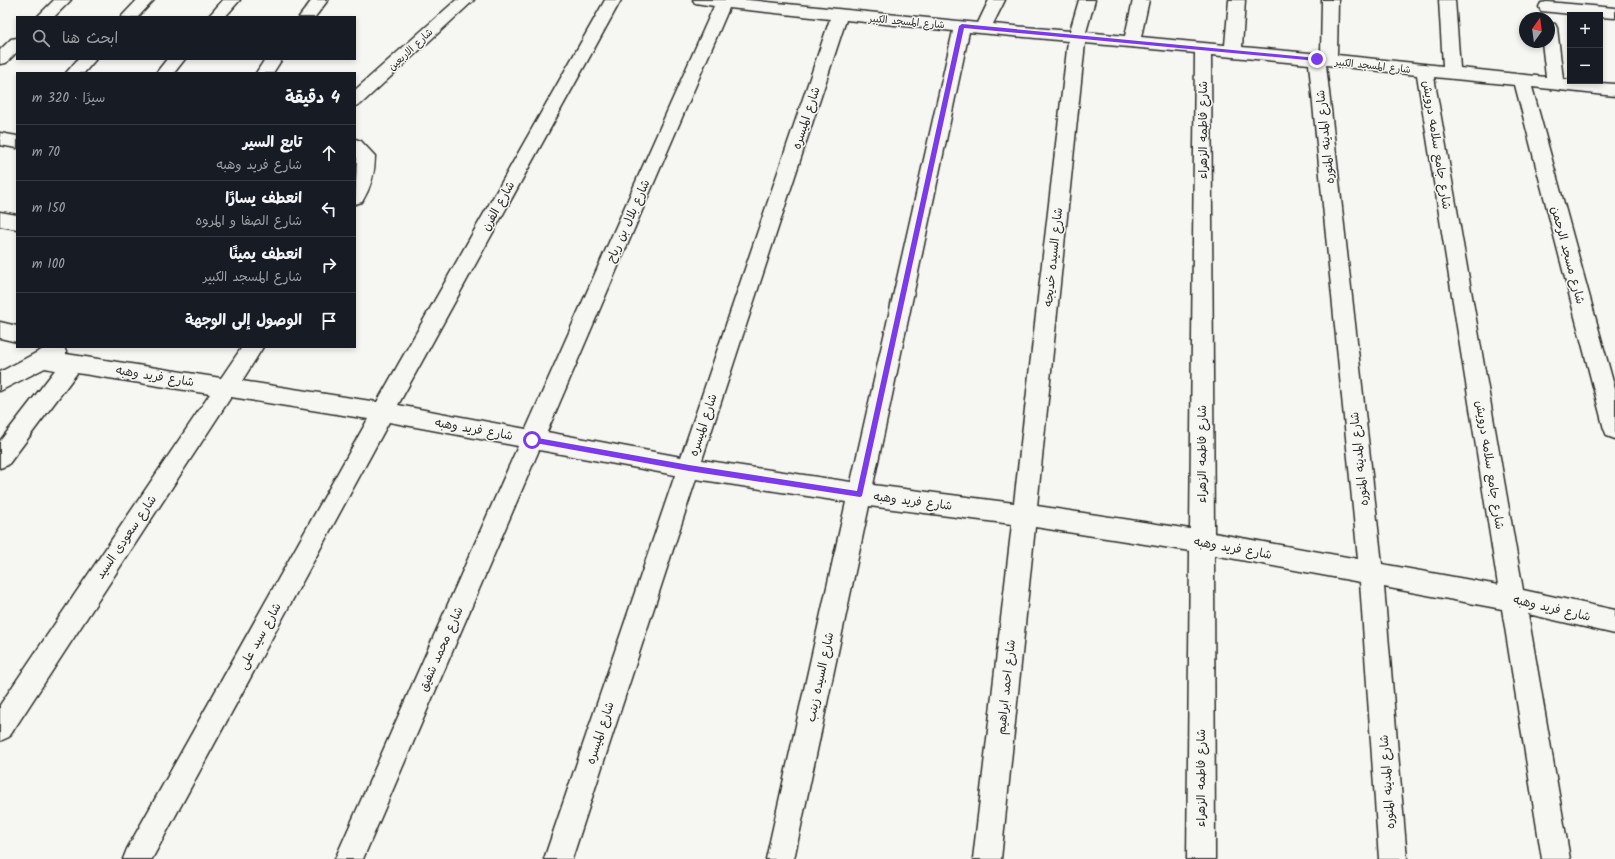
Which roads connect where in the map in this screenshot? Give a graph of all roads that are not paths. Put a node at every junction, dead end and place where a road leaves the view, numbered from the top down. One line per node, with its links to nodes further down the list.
1 (63, 0): 19 (street)
2 (146, 0): 20 (street)
3 (232, 0): 21 (street)
4 (320, 0): 22 (street)
5 (466, 0): 44 (street, شارع الاربعين)
6 (613, 0): 57 (street, شارع الفرن)
7 (701, 0): 14 (street, شارع المسجد الكبير)
8 (996, 0): 24 (street)
9 (1087, 0): 25 (street, شارع السيده خديجه)
10 (1141, 0): 26 (street)
11 (1236, 0): 30 (street)
12 (1330, 0): 35 (street, شارع المدينه المنوره)
13 (1447, 0): 40 (street)
14 (724, 2): 15 (street, شارع المسجد الكبير); 59 (street, شارع بلال بن رباح)
15 (762, 3): 18 (street, شارع المسجد الكبير)
16 (1547, 8): 17 (street)
17 (1615, 13)
18 (840, 14): 23 (street, شارع المسجد الكبير); 61 (street, شارع الميسره)
19 (46, 16)
20 (130, 16)
21 (217, 16)
22 (308, 16)
23 (962, 26): 24 (street, شارع المسجد الكبير); 62 (street, شارع السيده زينب)
24 (983, 28): 25 (street, شارع المسجد الكبير)
25 (1077, 37): 26 (street, شارع المسجد الكبير); 63 (street, شارع السيده خديجه)
26 (1132, 42): 29 (street, شارع المسجد الكبير)
27 (16, 44): 31 (street)
28 (1551, 48): 42 (street)
29 (1203, 49): 30 (street, شارع المسجد الكبير); 64 (street, شارع فاطمه الزهراء)
30 (1233, 51): 35 (street, شارع المسجد الكبير)
31 (0, 60)
32 (87, 60): 37 (street)
33 (176, 60): 38 (street)
34 (273, 60): 39 (street)
35 (1323, 60): 36 (street, شارع المسجد الكبير); 65 (street, شارع المدينه المنوره)
36 (1425, 70): 40 (street, شارع المسجد الكبير); 66 (street, شارع جامع سلامه درويش)
37 (78, 72)
38 (165, 72)
39 (265, 72)
40 (1452, 73): 41 (street, شارع المسجد الكبير)
41 (1522, 81): 42 (street, شارع المسجد الكبير); 58 (street, شارع مسجد الرحمن)
42 (1555, 84): 43 (street, شارع المسجد الكبير)
43 (1615, 90)
44 (356, 99)
45 (0, 139): 46 (street)
46 (16, 142)
47 (356, 147): 48 (street)
48 (356, 195)
49 (0, 219): 50 (street)
50 (16, 222)
51 (0, 330): 52 (street)
52 (16, 334)
53 (252, 348): 56 (street, شارع سعودى السيد)
54 (68, 355): 55 (street, شارع فريد وهبه); 56 (street, شارع فريد وهبه); 60 (street)
55 (0, 382)
56 (225, 388): 57 (street, شارع فريد وهبه); 68 (street, شارع سعودى السيد)
57 (383, 412): 59 (street, شارع فريد وهبه); 69 (street, شارع سيد على)
58 (1615, 429)
59 (532, 440): 61 (street, شارع فريد وهبه); 70 (street, شارع محمد شفيق)
60 (0, 458)
61 (689, 468): 62 (street, شارع فريد وهبه); 71 (street, شارع الميسره)
62 (860, 494): 63 (street, شارع فريد وهبه); 72 (street, شارع السيده زينب)
63 (1025, 515): 64 (street, شارع فريد وهبه); 73 (street, شارع احمد ابراهيم)
64 (1202, 542): 65 (street, شارع فريد وهبه); 74 (street, شارع فاطمه الزهراء)
65 (1371, 573): 66 (street, شارع فريد وهبه); 75 (street, شارع المدينه المنوره)
66 (1513, 599): 67 (street, شارع فريد وهبه); 76 (street, شارع جامع سلامه درويش)
67 (1615, 622)
68 (0, 728)
69 (137, 859)
70 (349, 859)
71 (558, 859)
72 (780, 859)
73 (988, 859)
74 (1201, 859)
75 (1393, 859)
76 (1556, 859)

